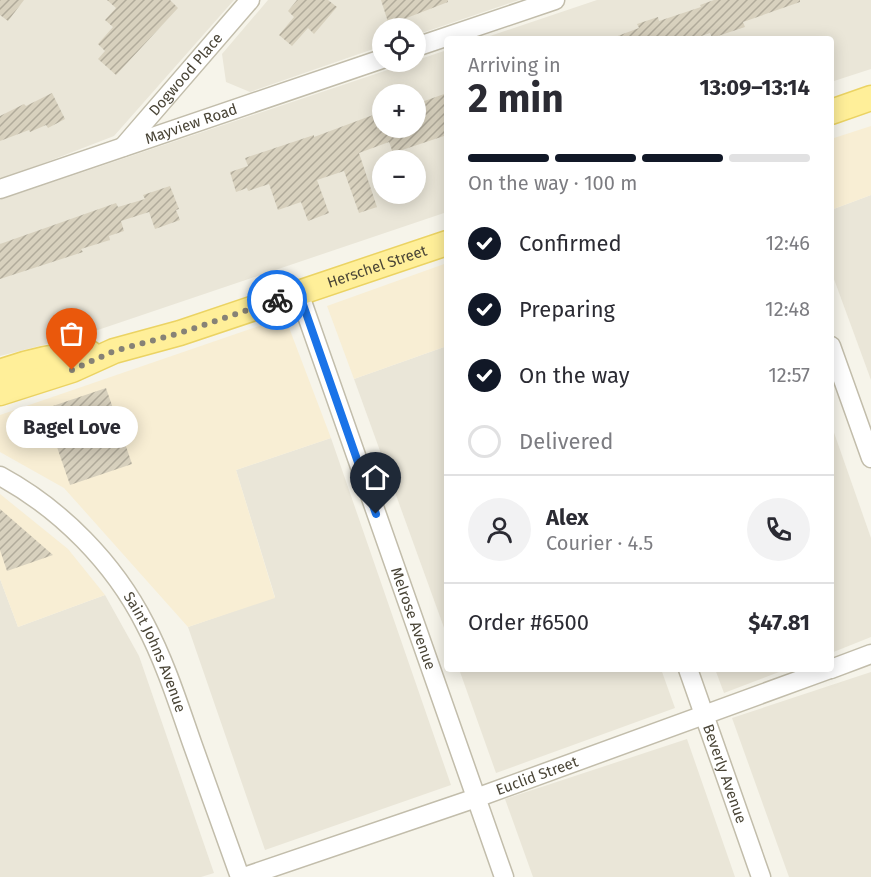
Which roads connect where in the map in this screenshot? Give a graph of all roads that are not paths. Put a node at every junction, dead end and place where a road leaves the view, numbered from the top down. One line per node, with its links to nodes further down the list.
1 (250, 0): 9 (street, Dogwood Place)
2 (555, 0): 3 (street)
3 (449, 36)
4 (444, 38): 5 (street)
5 (426, 44)
6 (372, 62): 9 (street, Mayview Road)
7 (871, 98): 8 (main road)
8 (834, 111)
9 (122, 149): 10 (street, Mayview Road)
10 (0, 189)
11 (444, 244): 12 (main road, Herschel Street)
12 (299, 293): 13 (main road, Herschel Street); 24 (street, Melrose Avenue)
13 (114, 351): 15 (main road); 16 (main road, Herschel Street)
14 (834, 354): 17 (street)
15 (0, 372)
16 (0, 393)
17 (871, 458)
18 (0, 476): 25 (street, Saint Johns Avenue)
19 (871, 654): 20 (street, Euclid Street)
20 (834, 668)
21 (689, 672): 23 (street, Beverly Avenue)
22 (822, 672): 23 (street, Euclid Street)
23 (704, 714): 24 (street, Euclid Street); 27 (street, Beverly Avenue)
24 (476, 798): 25 (street, Euclid Street); 26 (street, Melrose Avenue)
25 (242, 877)
26 (504, 877)
27 (761, 877)

